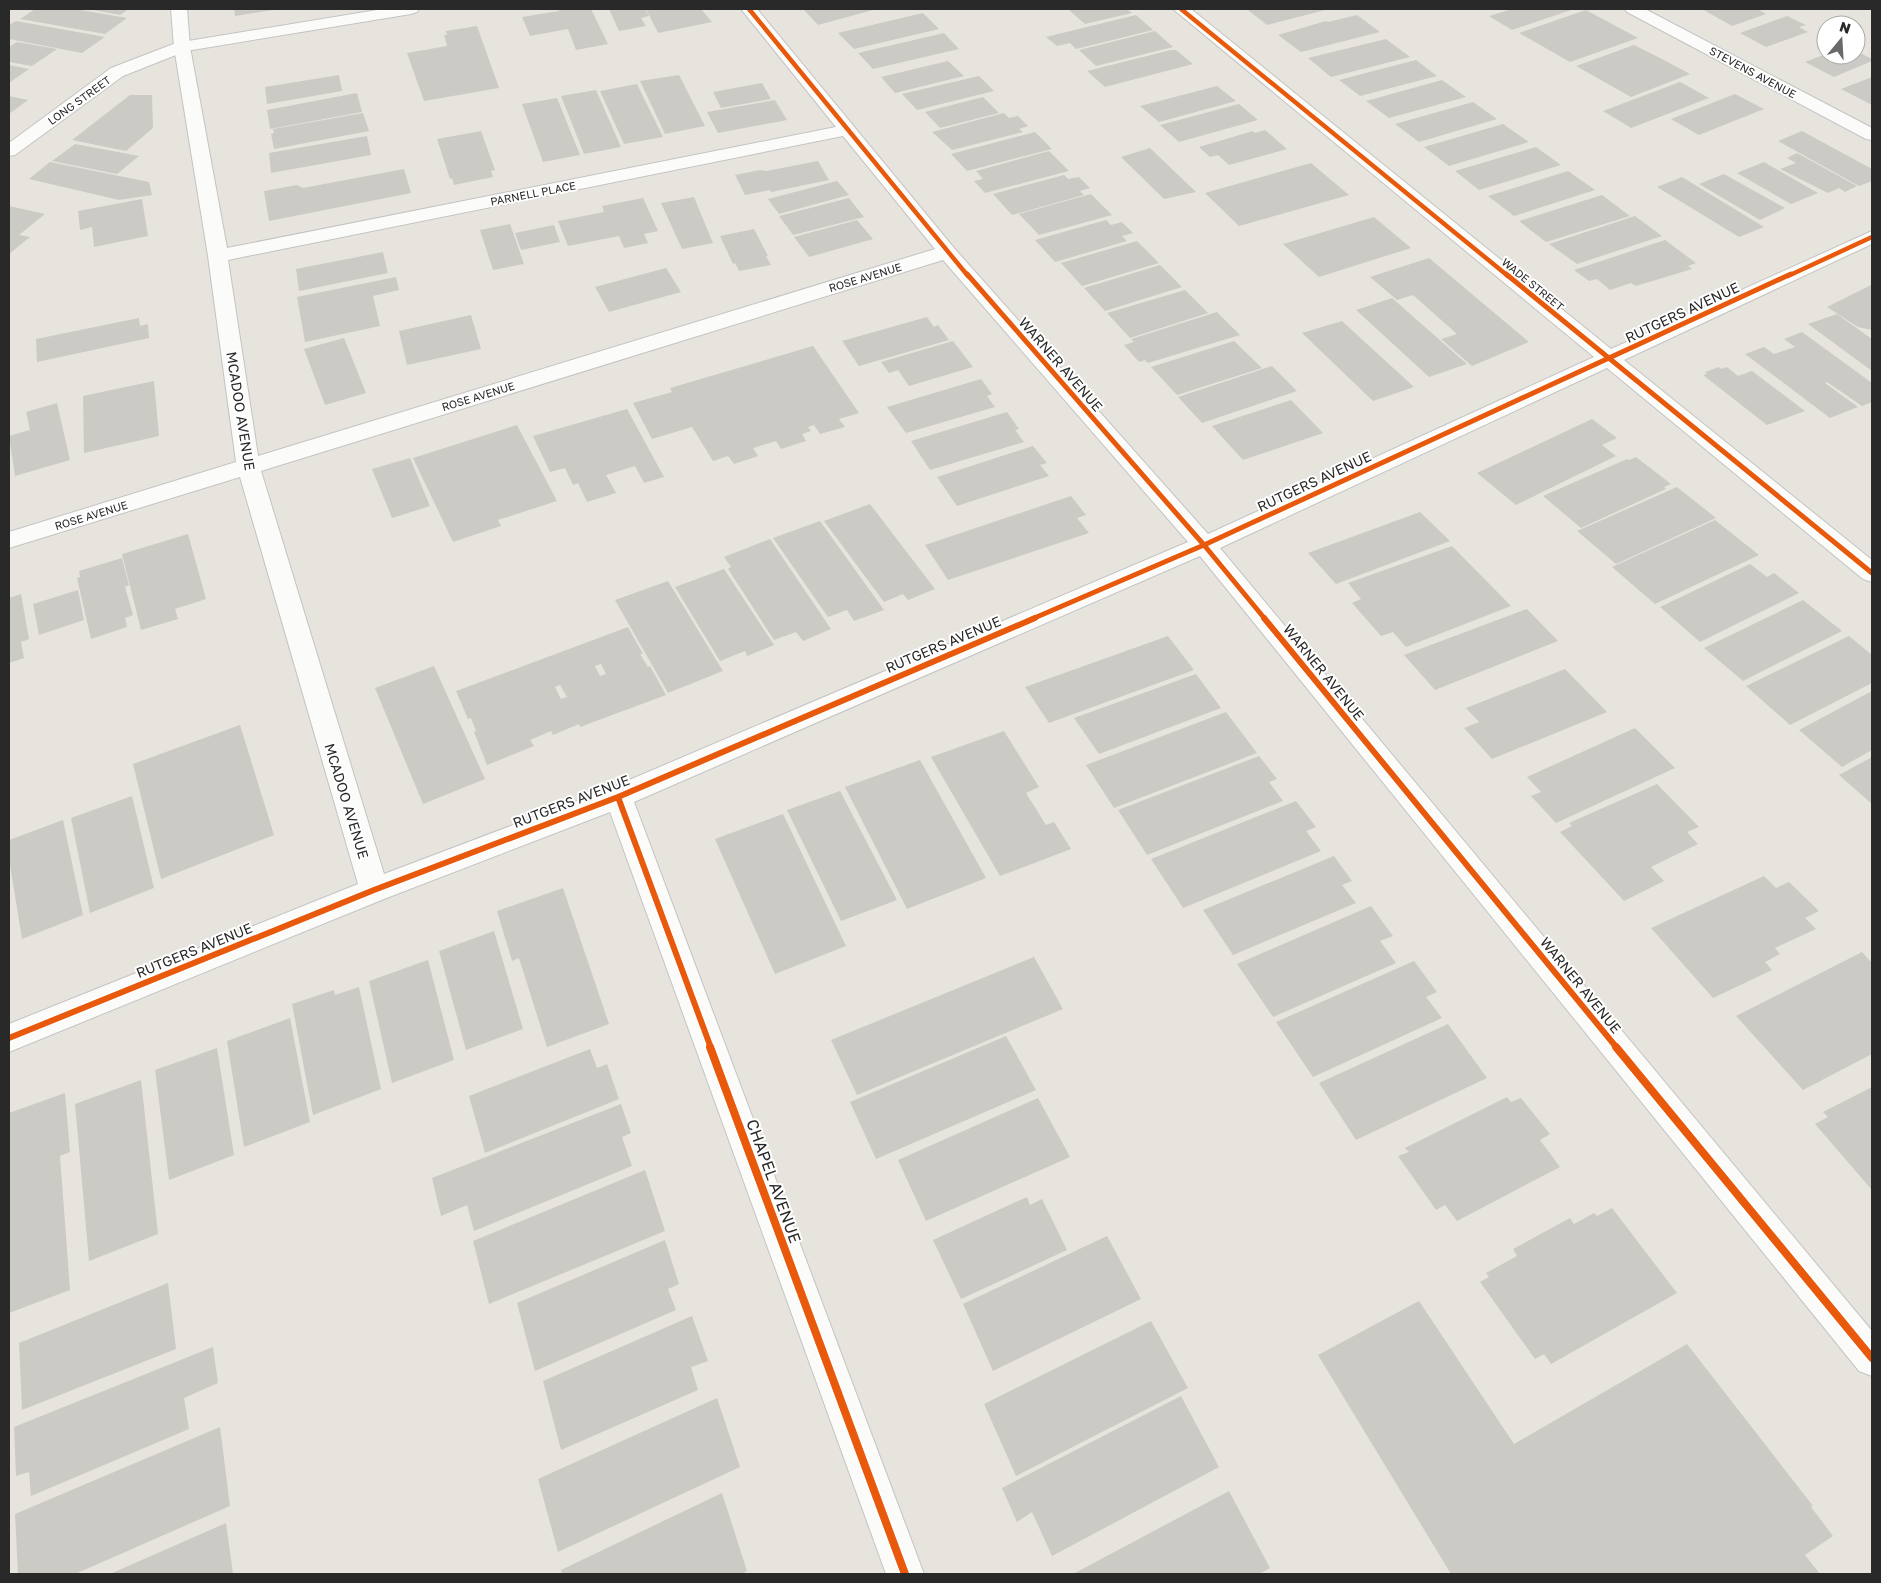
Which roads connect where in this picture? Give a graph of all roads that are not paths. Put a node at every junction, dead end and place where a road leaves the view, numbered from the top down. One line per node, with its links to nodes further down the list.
1 (179, 9): 6 (street, MCADOO AVENUE)
2 (411, 9): 6 (street, LONG STREET)
3 (749, 9): 7 (street, WARNER AVENUE)
4 (1181, 9): 13 (street, WADE STREET)
5 (1633, 9): 8 (street, STEVENS AVENUE)
6 (182, 47): 9 (street, LONG STREET); 12 (street, MCADOO AVENUE)
7 (848, 130): 11 (street, WARNER AVENUE); 12 (street, PARNELL PLACE)
8 (1872, 135)
9 (9, 151)
10 (1872, 237): 13 (street, RUTGERS AVENUE)
11 (947, 252): 14 (street, ROSE AVENUE); 16 (street, WARNER AVENUE)
12 (218, 256): 14 (street, MCADOO AVENUE)
13 (1609, 360): 16 (street, RUTGERS AVENUE); 17 (street, WADE STREET)
14 (248, 467): 15 (street, ROSE AVENUE); 19 (street, MCADOO AVENUE)
15 (9, 540)
16 (1204, 545): 18 (street, RUTGERS AVENUE); 21 (street, WARNER AVENUE)
17 (1872, 573)
18 (618, 797): 19 (street, RUTGERS AVENUE); 22 (street, CHAPEL AVENUE)
19 (374, 890): 20 (street, RUTGERS AVENUE)
20 (9, 1038)
21 (1872, 1358)
22 (905, 1574)

